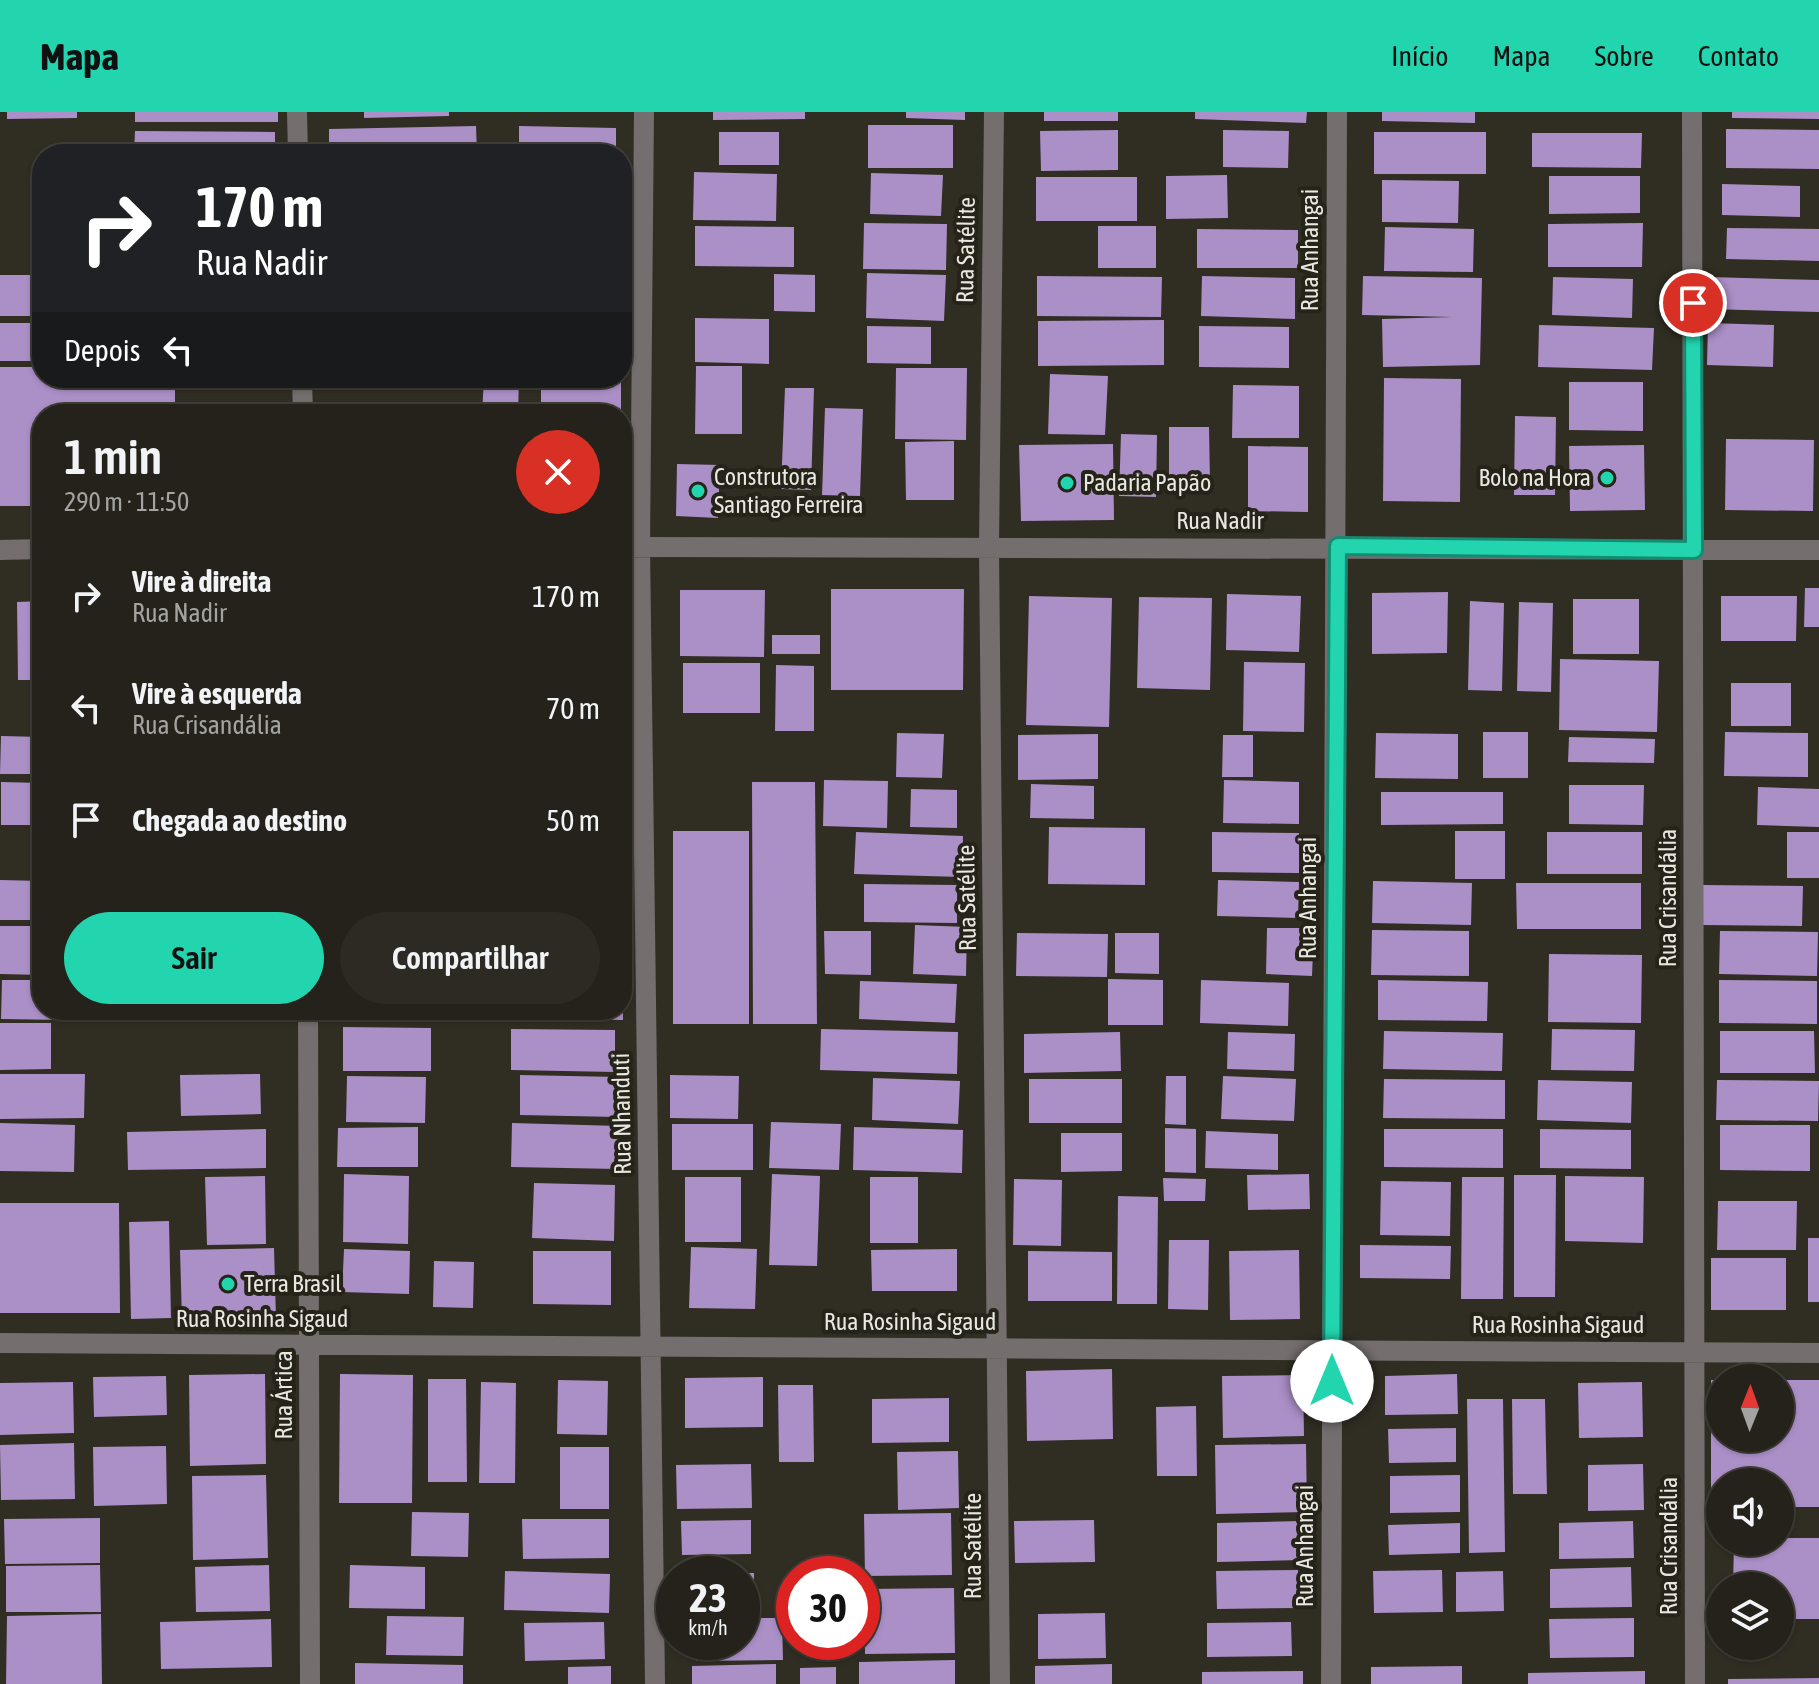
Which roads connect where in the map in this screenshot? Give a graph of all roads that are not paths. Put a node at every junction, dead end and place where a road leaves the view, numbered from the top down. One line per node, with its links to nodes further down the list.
1 (297, 112): 6 (street)
2 (644, 112): 7 (street, Rua Nhanduti)
3 (994, 112): 10 (street, Rua Satélite)
4 (1337, 112): 8 (street, Rua Anhangai)
5 (1692, 112): 13 (street, Rua Crisandália)
6 (298, 144)
7 (632, 514)
8 (1338, 546): 10 (street, Rua Nadir); 13 (street, Rua Nadir); 21 (street, Rua Anhangai)
9 (632, 547): 10 (street, Rua Nadir)
10 (989, 547): 20 (street, Rua Satélite)
11 (32, 549): 12 (street)
12 (0, 550)
13 (1694, 550): 14 (street, Rua Nadir); 22 (street, Rua Crisandália)
14 (1819, 550)
15 (632, 587): 19 (street, Rua Nhanduti)
16 (308, 1020): 18 (street, Rua Ártica)
17 (0, 1343): 18 (street, Rua Rosinha Sigaud)
18 (310, 1345): 19 (street, Rua Rosinha Sigaud); 24 (street, Rua Ártica)
19 (651, 1347): 20 (street, Rua Rosinha Sigaud); 25 (street, Rua Nhanduti)
20 (997, 1348): 21 (street, Rua Rosinha Sigaud); 26 (street, Rua Satélite)
21 (1332, 1350): 22 (street, Rua Rosinha Sigaud); 27 (street, Rua Anhangai)
22 (1694, 1352): 23 (street, Rua Rosinha Sigaud); 28 (street, Rua Crisandália)
23 (1819, 1353)
24 (310, 1684)
25 (655, 1684)
26 (1000, 1684)
27 (1331, 1684)
28 (1695, 1684)

